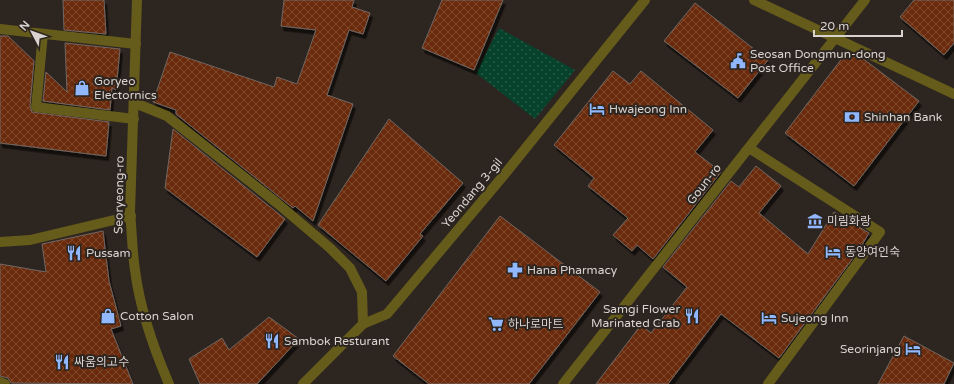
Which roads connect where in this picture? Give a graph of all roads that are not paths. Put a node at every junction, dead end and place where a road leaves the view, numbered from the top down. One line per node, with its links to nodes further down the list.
1 (137, 0): 8 (street, Seoryeong-ro)
2 (645, 0): 15 (street, Yeondang 3-gil)
3 (754, 0): 7 (street)
4 (865, 0): 7 (street, Goun-ro)
5 (0, 29): 6 (street)
6 (43, 34): 8 (street); 11 (street)
7 (836, 38): 9 (street); 12 (street, Goun-ro)
8 (136, 44): 10 (street, Seoryeong-ro)
9 (954, 94)
10 (135, 103): 11 (street, Seoryeong-ro); 15 (street)
11 (134, 119): 13 (street, Seoryeong-ro)
12 (749, 148): 20 (street, Goun-ro); 21 (street)
13 (131, 216): 14 (street); 18 (street, Seoryeong-ro)
14 (0, 242)
15 (363, 324): 19 (street, Yeondang 3-gil)
16 (0, 382): 17 (street)
17 (5, 384)
18 (169, 384)
19 (303, 384)
20 (563, 384)
21 (768, 384)

